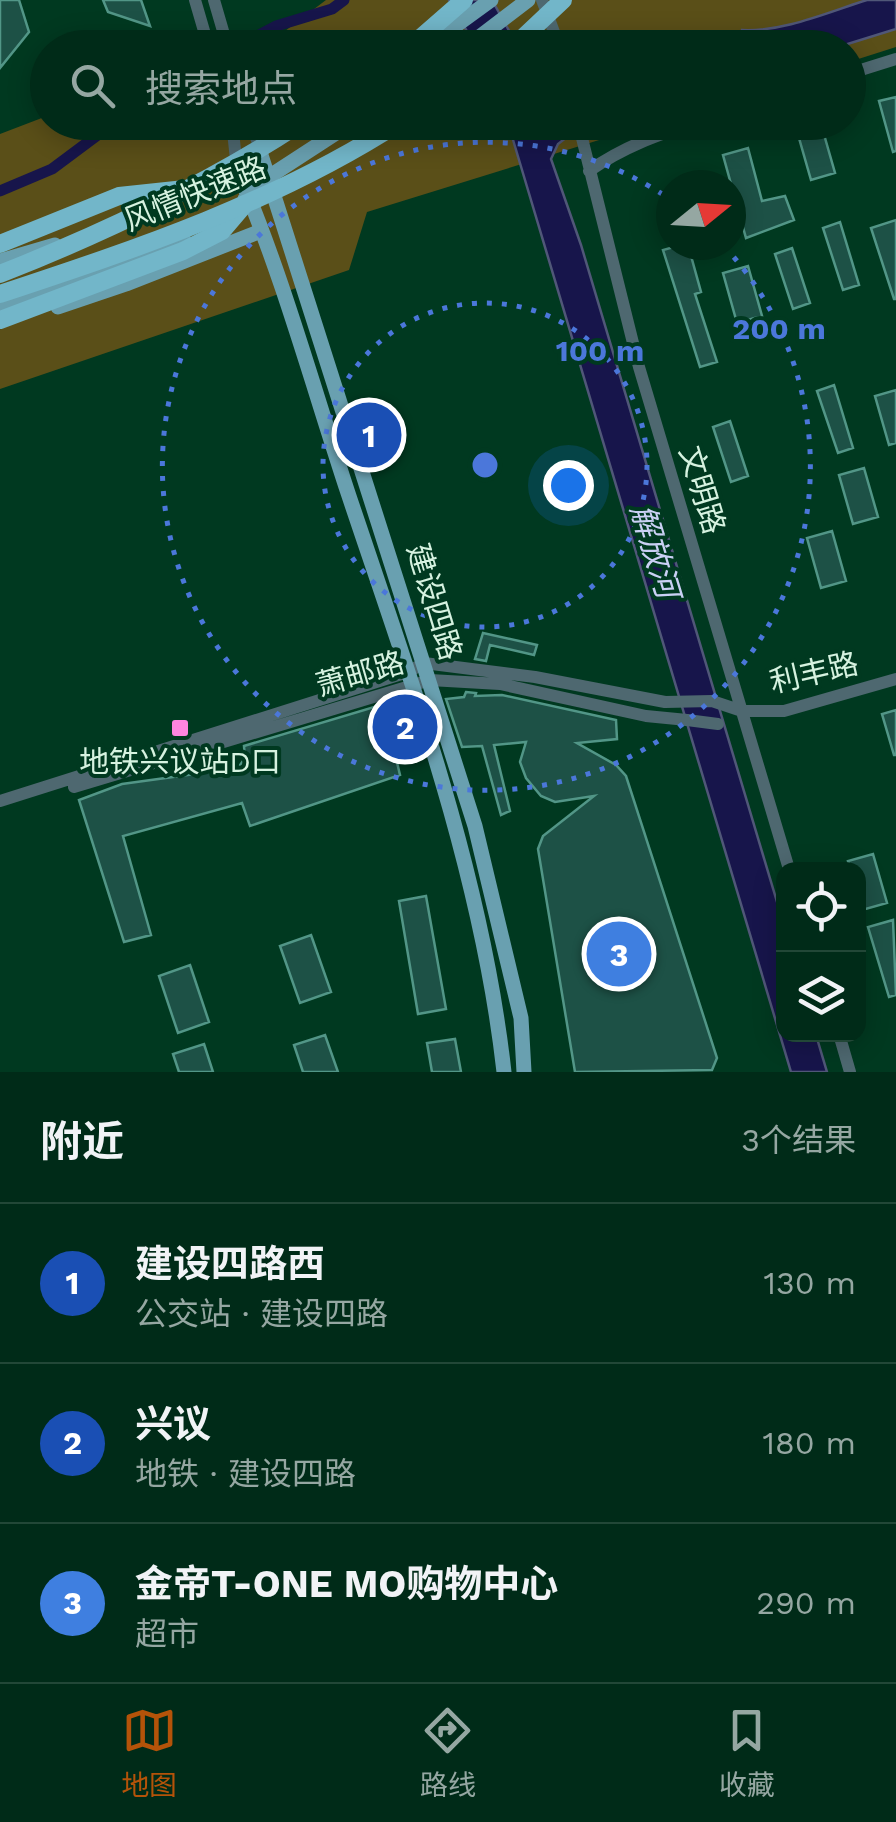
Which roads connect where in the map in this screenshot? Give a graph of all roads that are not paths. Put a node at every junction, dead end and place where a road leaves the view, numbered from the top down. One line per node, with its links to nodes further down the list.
1 (195, 0): 8 (street)
2 (214, 0): 9 (street)
3 (464, 0): 10 (highway)
4 (490, 0): 11 (main road)
5 (542, 0): 14 (street)
6 (563, 0): 13 (highway, bridge)
7 (524, 4): 12 (main road)
8 (204, 30)
9 (223, 30)
10 (430, 30)
11 (449, 30)
12 (489, 30)
13 (531, 30)
14 (553, 30)
15 (896, 59): 16 (street)
16 (866, 68)
17 (234, 140): 26 (street)
18 (256, 140): 25 (street)
19 (271, 140): 34 (highway, 风情快速路, bridge)
20 (285, 140): 25 (main road)
21 (325, 140): 28 (main road)
22 (373, 140): 35 (highway, 风情快速路, bridge)
23 (583, 140): 27 (street, 文明路)
24 (642, 140): 27 (street)
25 (261, 155): 26 (main road); 28 (main road, 建设四路)
26 (237, 169): 29 (main road); 30 (main road, 建设四路)
27 (588, 171): 42 (street, 文明路)
28 (270, 176): 30 (main road); 38 (main road, 建设四路)
29 (202, 188): 32 (highway); 33 (main road)
30 (250, 198): 31 (main road, 建设四路); 36 (main road); 37 (highway)
31 (260, 231): 37 (main road); 39 (main road, 建设四路)
32 (0, 244)
33 (0, 261)
34 (0, 274)
35 (0, 294)
36 (0, 306)
37 (0, 323)
38 (424, 663): 39 (street); 41 (main road, 建设四路); 42 (street)
39 (409, 678): 41 (street, 萧邮路); 43 (street); 44 (street, 萧邮路); 47 (main road, 建设四路)
40 (896, 679): 42 (street, 利丰路)
41 (430, 680): 42 (street, 萧邮路, bridge); 48 (main road, 建设四路)
42 (742, 711): 45 (street, 文明路)
43 (0, 801)
44 (0, 810)
45 (787, 862)
46 (841, 1042): 49 (street)
47 (504, 1072)
48 (524, 1072)
49 (850, 1072)

